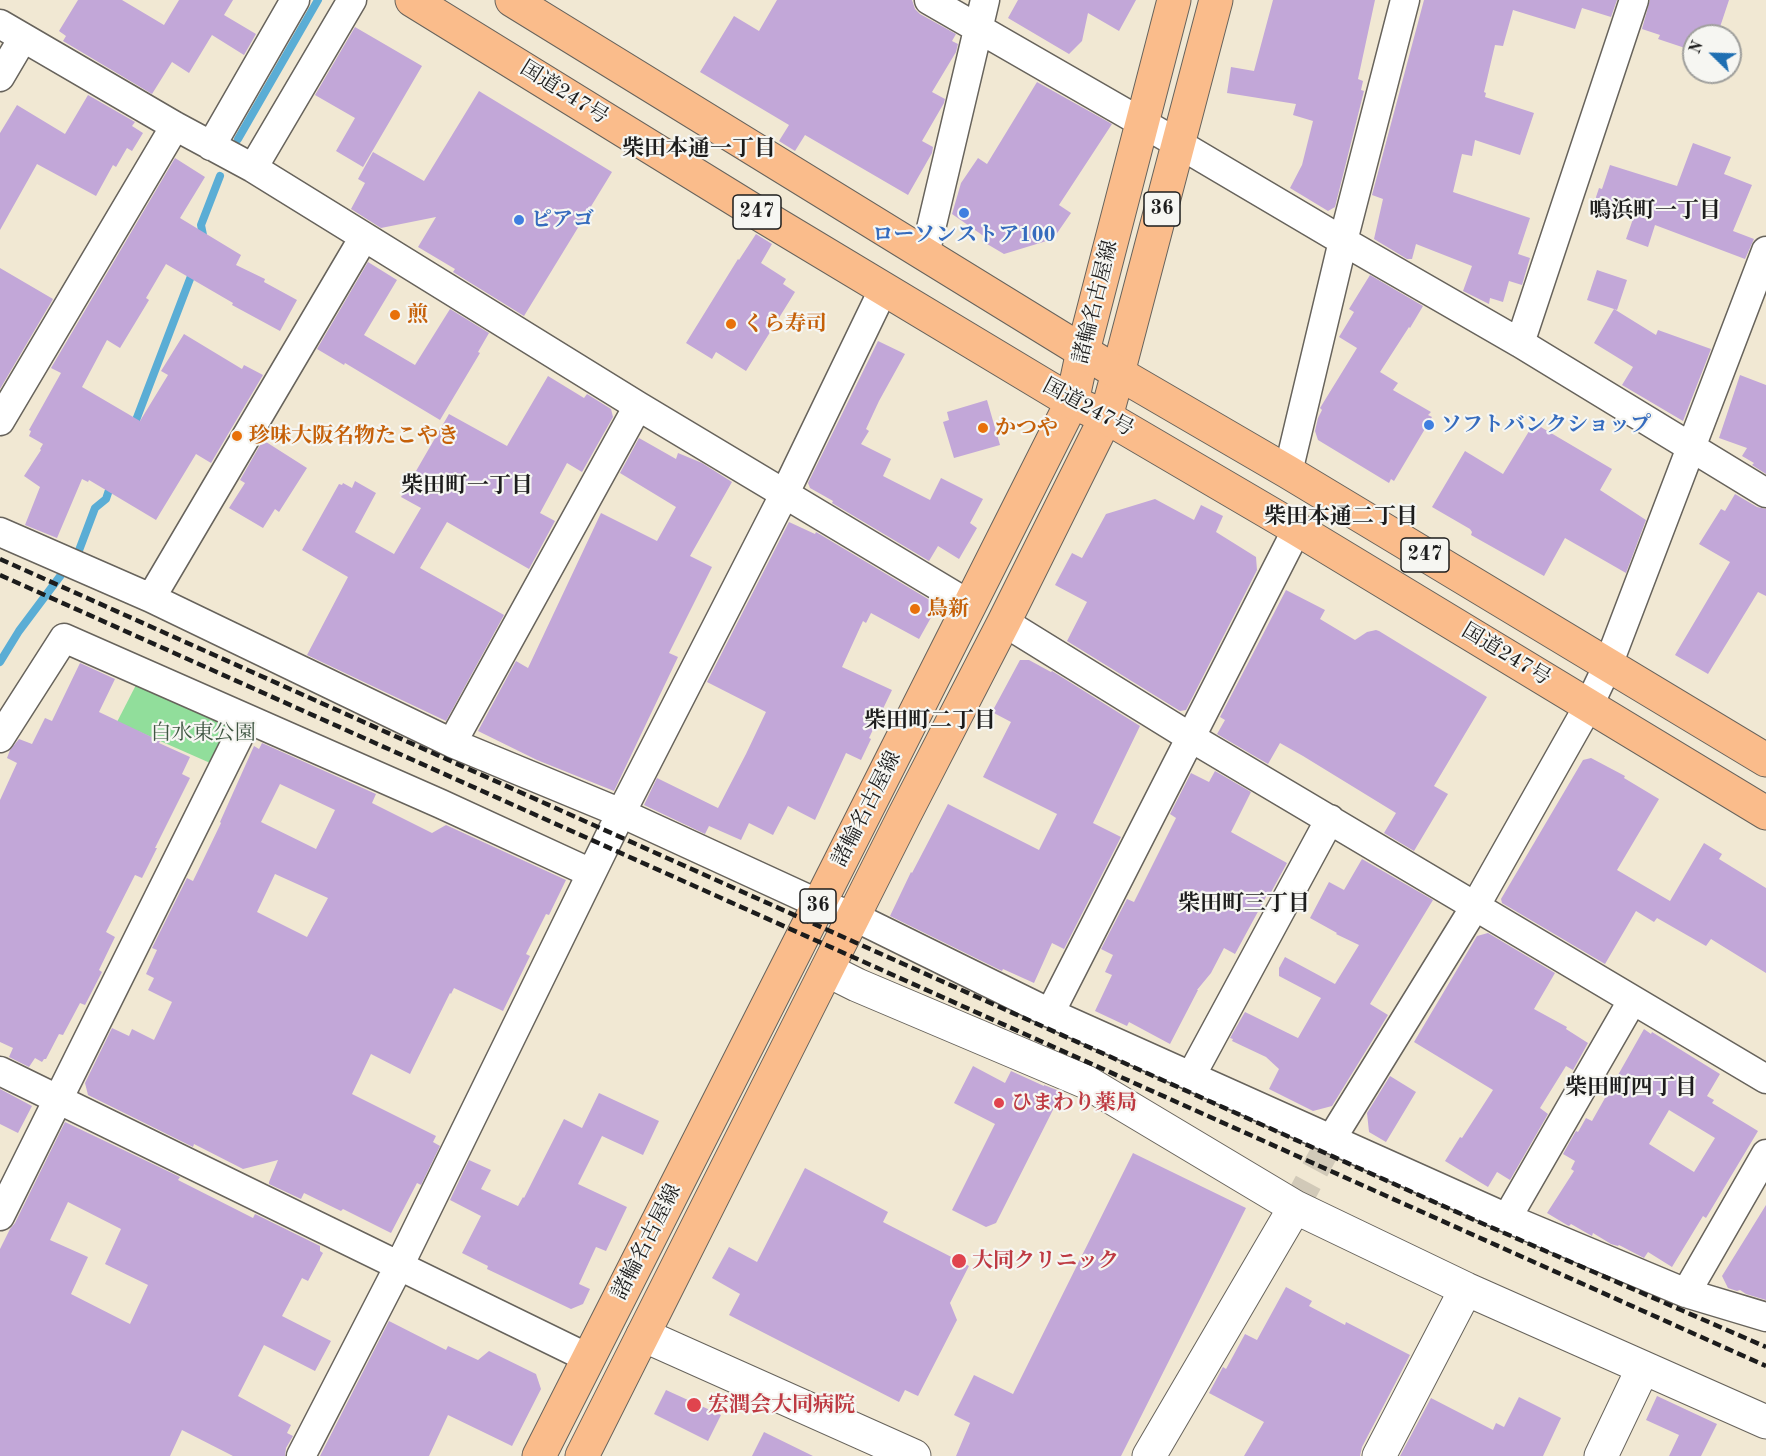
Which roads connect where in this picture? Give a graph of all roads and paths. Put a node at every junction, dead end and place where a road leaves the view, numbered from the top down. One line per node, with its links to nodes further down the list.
1 (296, 0): 17 (street)
2 (352, 0): 18 (street)
3 (412, 0): 23 (main road, 国道247号 / 247)
4 (512, 0): 22 (main road, 国道247号 / 247)
5 (929, 0): 11 (street)
6 (985, 0): 11 (street)
7 (1174, 0): 14 (main road, 諸輪名古屋線 / 36)
8 (1216, 0): 16 (main road, 諸輪名古屋線 / 36)
9 (1405, 0): 20 (street)
10 (1634, 0): 24 (street)
11 (977, 29): 14 (street); 22 (street)
12 (12, 31): 13 (street); 15 (street)
13 (0, 77)
14 (1143, 123): 16 (street); 25 (main road, 諸輪名古屋線 / 36)
15 (175, 126): 17 (street); 30 (street)
16 (1179, 144): 20 (street); 26 (main road, 諸輪名古屋線 / 36)
17 (211, 146): 18 (street)
18 (253, 168): 19 (street)
19 (364, 237): 28 (street); 37 (street)
20 (1342, 241): 24 (street); 32 (street)
21 (1766, 251): 31 (street)
22 (925, 254): 25 (main road, 国道247号 / 247)
23 (884, 288): 27 (main road, 国道247号 / 247); 33 (street)
24 (1520, 343): 31 (street)
25 (1083, 351): 26 (main road, 国道247号 / 247); 27 (main road, 諸輪名古屋線 / 36)
26 (1118, 373): 29 (main road, 諸輪名古屋線 / 36); 32 (main road, 国道247号 / 247)
27 (1072, 402): 29 (main road, 国道247号 / 247); 38 (main road, 諸輪名古屋線 / 36)
28 (638, 406): 33 (street); 45 (street)
29 (1106, 417): 35 (main road, 国道247号 / 247); 39 (main road, 諸輪名古屋線 / 36)
30 (0, 421)
31 (1692, 448): 34 (street); 40 (street)
32 (1288, 472): 40 (main road, 国道247号 / 247)
33 (785, 493): 38 (street); 47 (street)
34 (1766, 493)
35 (1297, 529): 41 (main road, 国道247号 / 247); 43 (street)
36 (0, 532): 37 (street)
37 (151, 598): 45 (street)
38 (970, 605): 51 (main road, 諸輪名古屋線 / 36)
39 (1004, 622): 43 (street); 53 (main road, 諸輪名古屋線 / 36)
40 (1608, 665): 41 (street); 46 (main road, 国道247号 / 247)
41 (1589, 705): 48 (main road, 国道247号 / 247); 52 (street)
42 (246, 720): 44 (street); 50 (street); 60 (street)
43 (1190, 737): 49 (street); 56 (street)
44 (0, 738)
45 (452, 742): 47 (street)
46 (1766, 760)
47 (621, 813): 50 (street); 51 (street)
48 (1766, 813)
49 (1330, 819): 52 (street); 58 (street)
50 (591, 873): 66 (street)
51 (819, 904): 53 (street); 71 (main road, 諸輪名古屋線 / 36)
52 (1476, 905): 55 (street); 61 (street)
53 (853, 916): 54 (main road, 諸輪名古屋線 / 36); 56 (street)
54 (827, 970): 63 (street); 70 (main road, 諸輪名古屋線 / 36)
55 (1632, 1001): 59 (street); 65 (street)
56 (1050, 1013): 58 (street)
57 (0, 1071): 60 (street)
58 (1191, 1076): 61 (street)
59 (1766, 1079)
60 (58, 1100): 64 (street); 66 (street)
61 (1332, 1138): 65 (street)
62 (1766, 1154): 68 (street)
63 (1295, 1207): 67 (street); 78 (street)
64 (0, 1216)
65 (1507, 1218): 68 (street)
66 (399, 1266): 71 (street); 74 (street)
67 (1466, 1289): 72 (street); 79 (street)
68 (1686, 1293): 69 (street)
69 (1766, 1317)
70 (643, 1335): 76 (main road, 諸輪名古屋線 / 36); 77 (street)
71 (588, 1358): 75 (main road, 諸輪名古屋線 / 36)
72 (1643, 1368): 73 (street); 80 (street)
73 (1766, 1422)
74 (301, 1456)
75 (539, 1456)
76 (582, 1456)
77 (914, 1456)
78 (1149, 1456)
79 (1379, 1456)
80 (1601, 1456)

